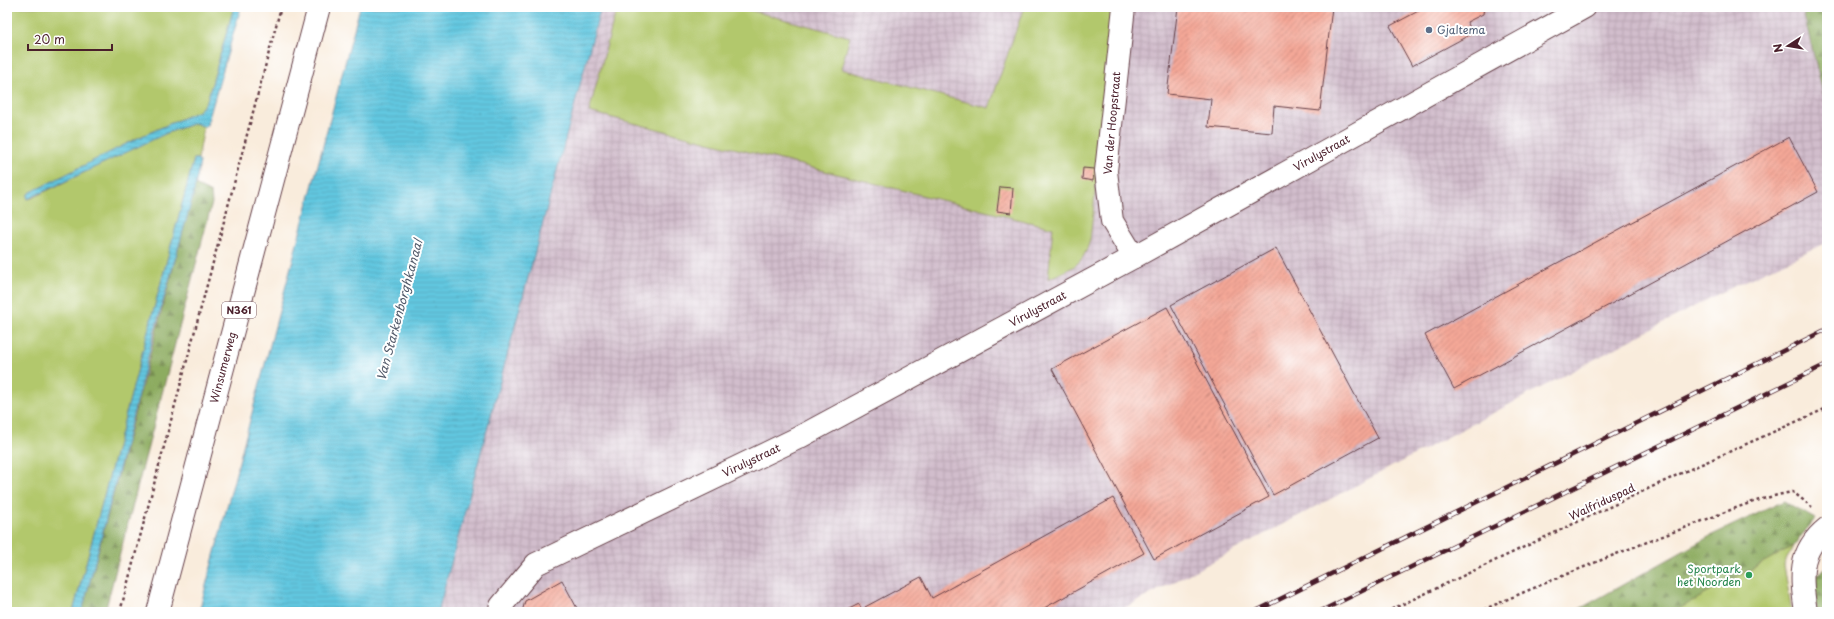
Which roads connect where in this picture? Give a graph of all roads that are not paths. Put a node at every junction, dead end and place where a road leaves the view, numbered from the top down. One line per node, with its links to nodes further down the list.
1 (319, 7): 6 (street, Winsumerweg / N361)
2 (1124, 7): 4 (street, Van der Hoopstraat)
3 (1572, 10): 4 (street, Virulystraat)
4 (1134, 257): 7 (street, Virulystraat)
5 (1822, 519): 8 (street)
6 (158, 612)
7 (499, 612)
8 (1806, 612)

